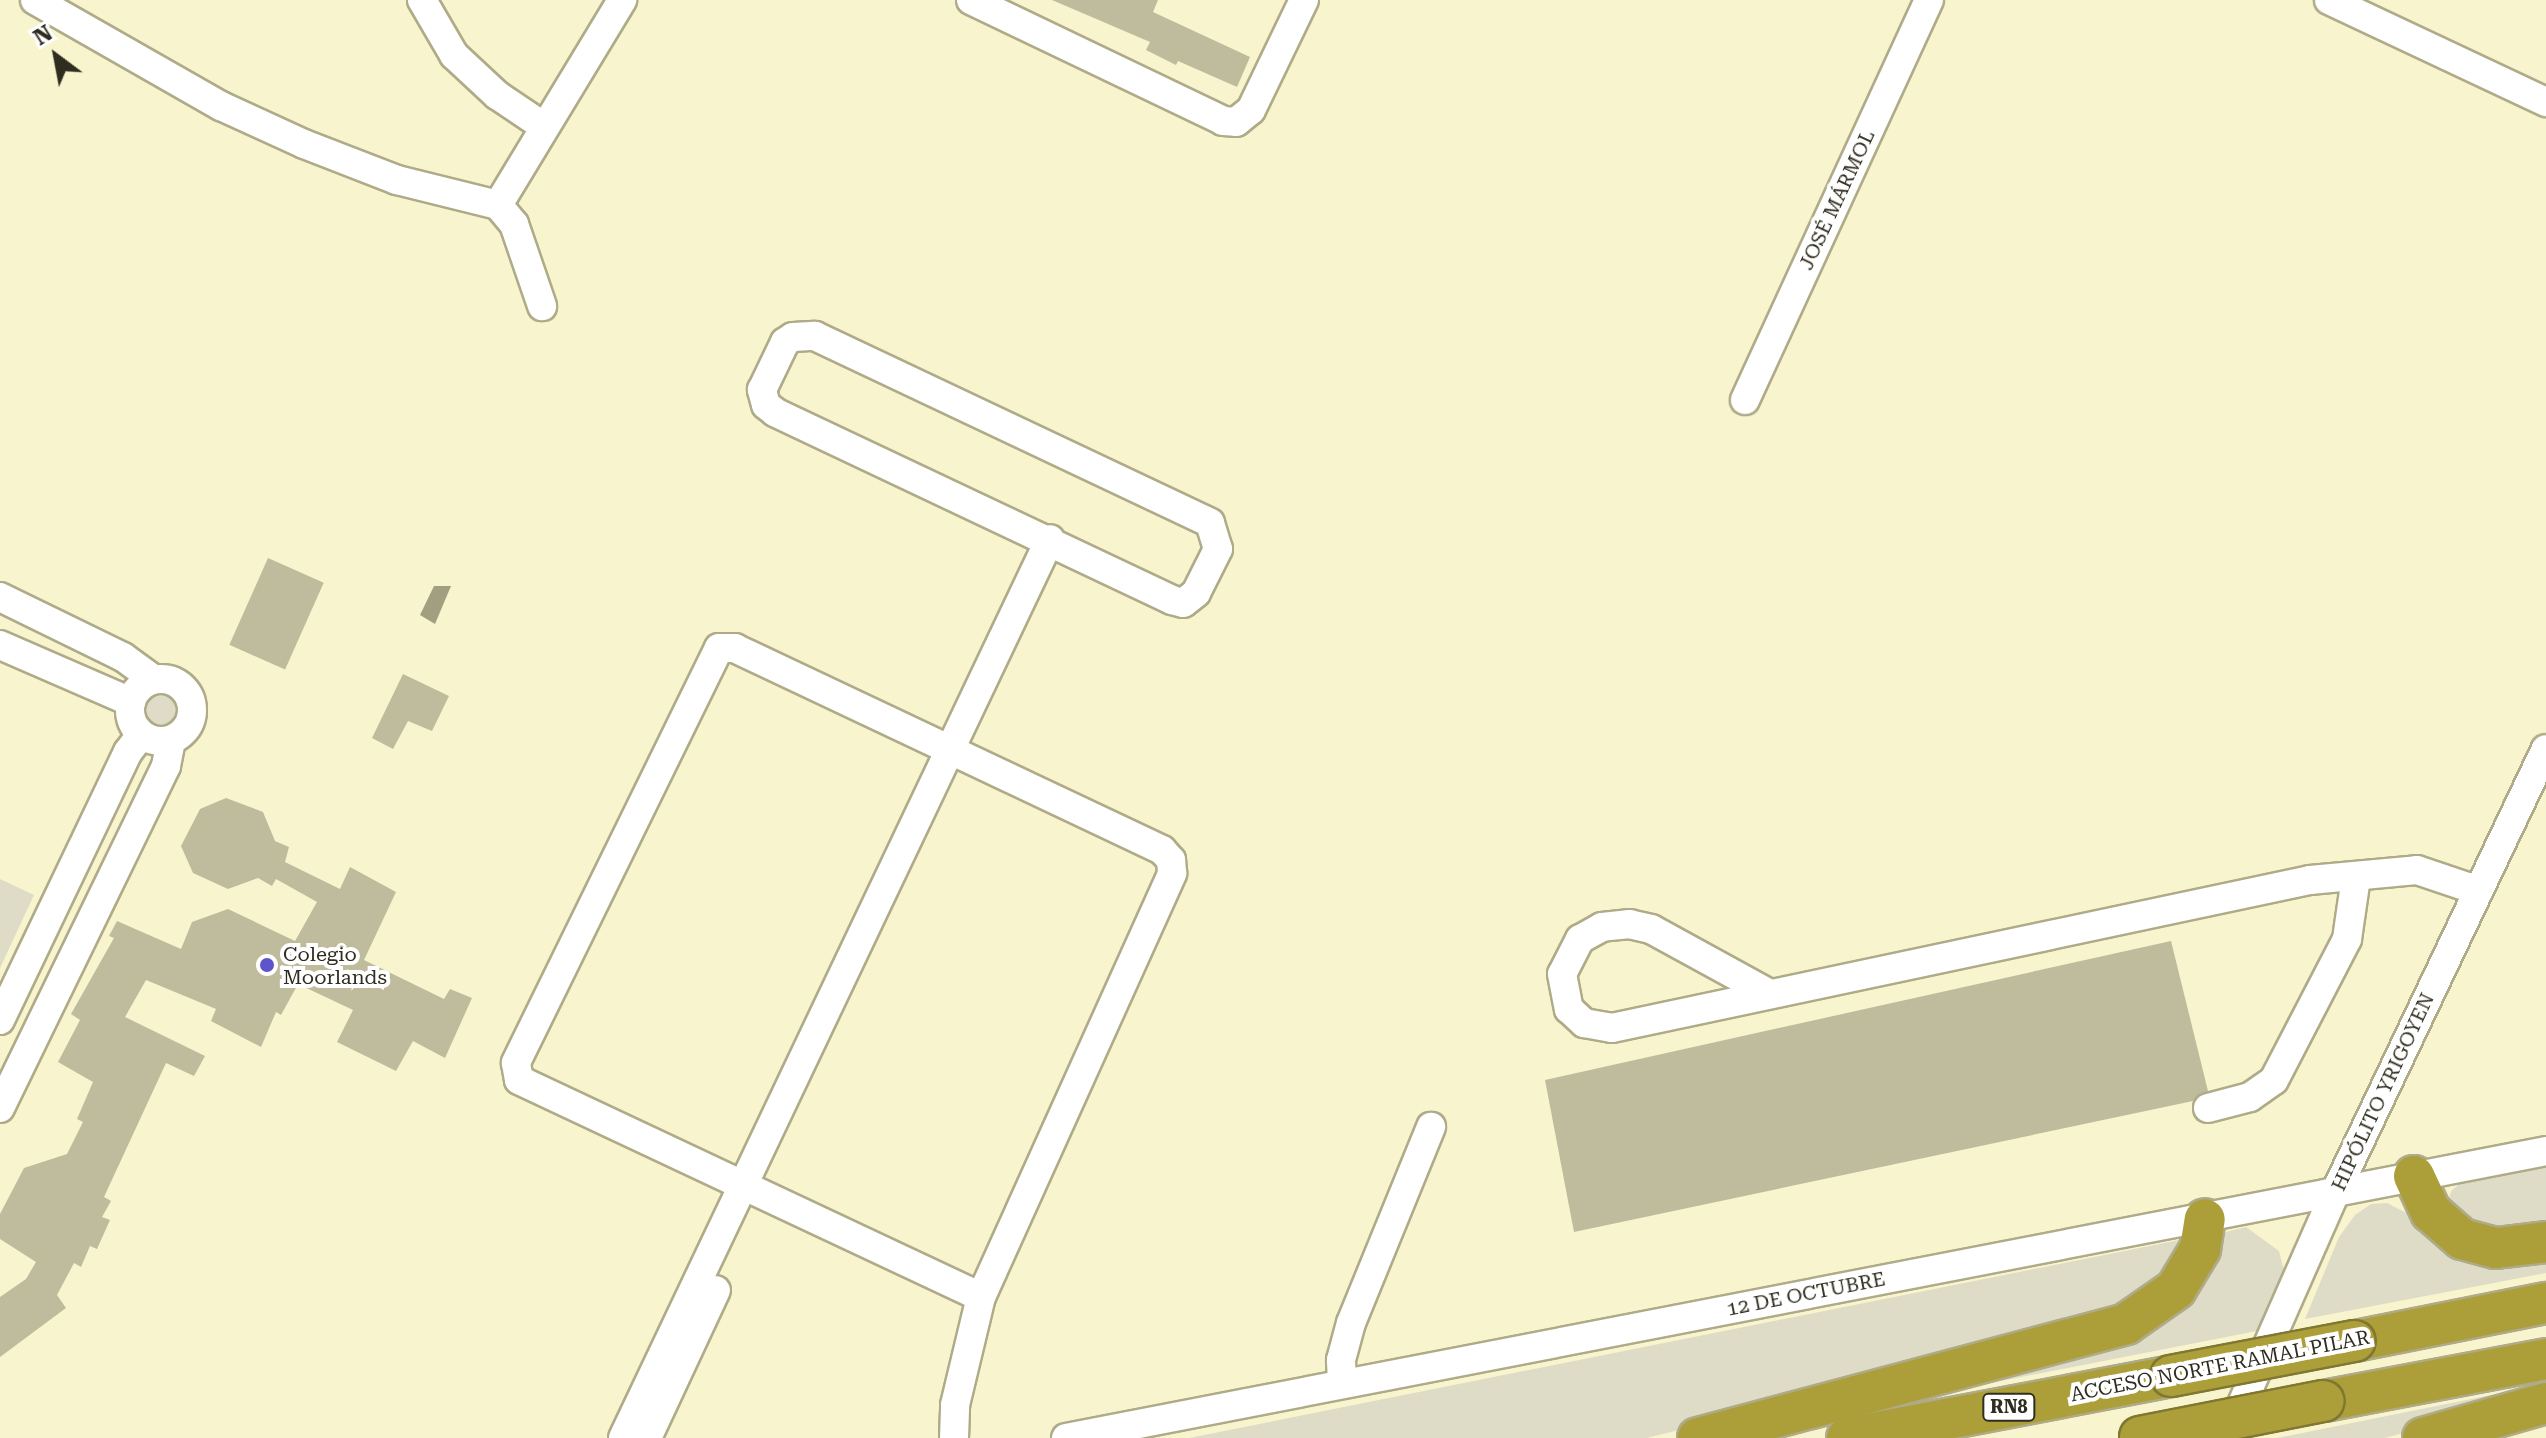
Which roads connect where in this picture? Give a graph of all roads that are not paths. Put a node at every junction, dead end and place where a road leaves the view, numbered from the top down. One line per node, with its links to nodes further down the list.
1 (35, 0): 10 (street)
2 (422, 0): 9 (street)
3 (622, 0): 9 (street)
4 (971, 0): 5 (street)
5 (1304, 0)
6 (1929, 0): 12 (street, JOSÉ MÁRMOL)
7 (2329, 0): 8 (street)
8 (2546, 102)
9 (543, 126): 10 (street)
10 (498, 205): 11 (street)
11 (542, 306)
12 (1745, 400)
13 (1058, 544): 13 (street); 21 (street)
14 (0, 597): 16 (street)
15 (0, 645): 17 (street)
16 (153, 679): 17 (street); 19 (street)
17 (131, 702): 18 (street)
18 (141, 735): 19 (street); 25 (street)
19 (171, 740): 26 (street)
20 (2546, 749): 23 (street, HIPÓLITO YRIGOYEN)
21 (958, 754): 31 (street); 31 (street); 35 (street)
22 (2356, 877): 23 (street); 24 (street); 27 (street)
23 (2479, 891): 32 (street, HIPÓLITO YRIGOYEN)
24 (1768, 993): 24 (street)
25 (0, 1020)
26 (0, 1108)
27 (2208, 1108)
28 (1431, 1127): 38 (street)
29 (2546, 1151): 30 (street, 12 DE OCTUBRE)
30 (2414, 1176): 32 (street, 12 DE OCTUBRE); 34 (highway)
31 (753, 1191): 35 (street); 41 (street); 42 (street)
32 (2336, 1191): 33 (street, 12 DE OCTUBRE); 47 (street, HIPÓLITO YRIGOYEN)
33 (2205, 1219): 38 (street, 12 DE OCTUBRE); 45 (highway)
34 (2546, 1242)
35 (981, 1297): 43 (street)
36 (2546, 1303): 46 (highway, ACCESO NORTE RAMAL PILAR / RN8, bridge)
37 (2546, 1359): 40 (highway, bridge)
38 (1342, 1381): 44 (street, 12 DE OCTUBRE)
39 (2546, 1403): 48 (highway)
40 (2137, 1437)
41 (623, 1438)
42 (647, 1438)
43 (954, 1438)
44 (1066, 1438)
45 (1698, 1438)
46 (1847, 1438)
47 (2227, 1438)
48 (2423, 1438)

